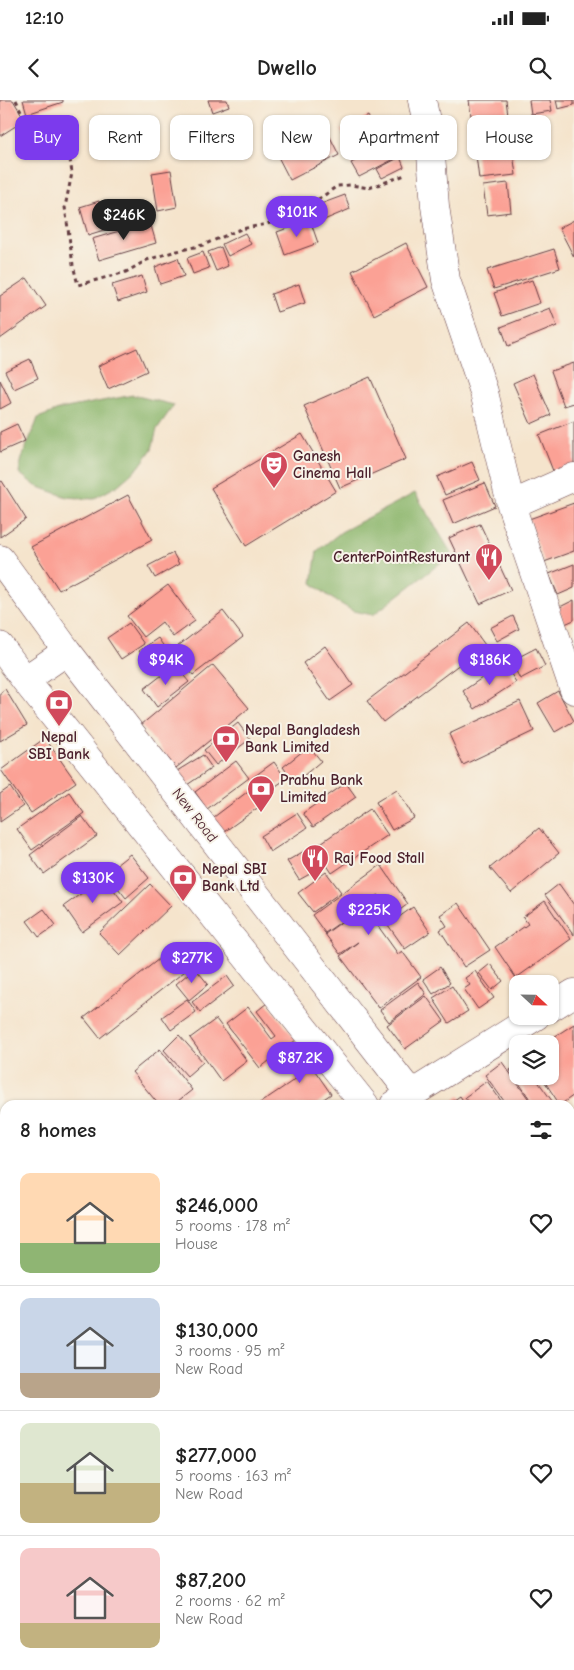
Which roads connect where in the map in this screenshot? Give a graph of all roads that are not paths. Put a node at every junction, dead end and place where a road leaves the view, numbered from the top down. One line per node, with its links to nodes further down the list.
1 (422, 100): 3 (street)
2 (574, 477): 3 (street)
3 (511, 505): 8 (street)
4 (0, 559): 6 (street, New Road)
5 (0, 646): 7 (street)
6 (67, 650): 7 (street); 12 (street, New Road)
7 (25, 680): 13 (street)
8 (574, 690)
9 (574, 993): 10 (street)
10 (559, 1002)
11 (522, 1025): 12 (street)
12 (403, 1099)
13 (362, 1100)

